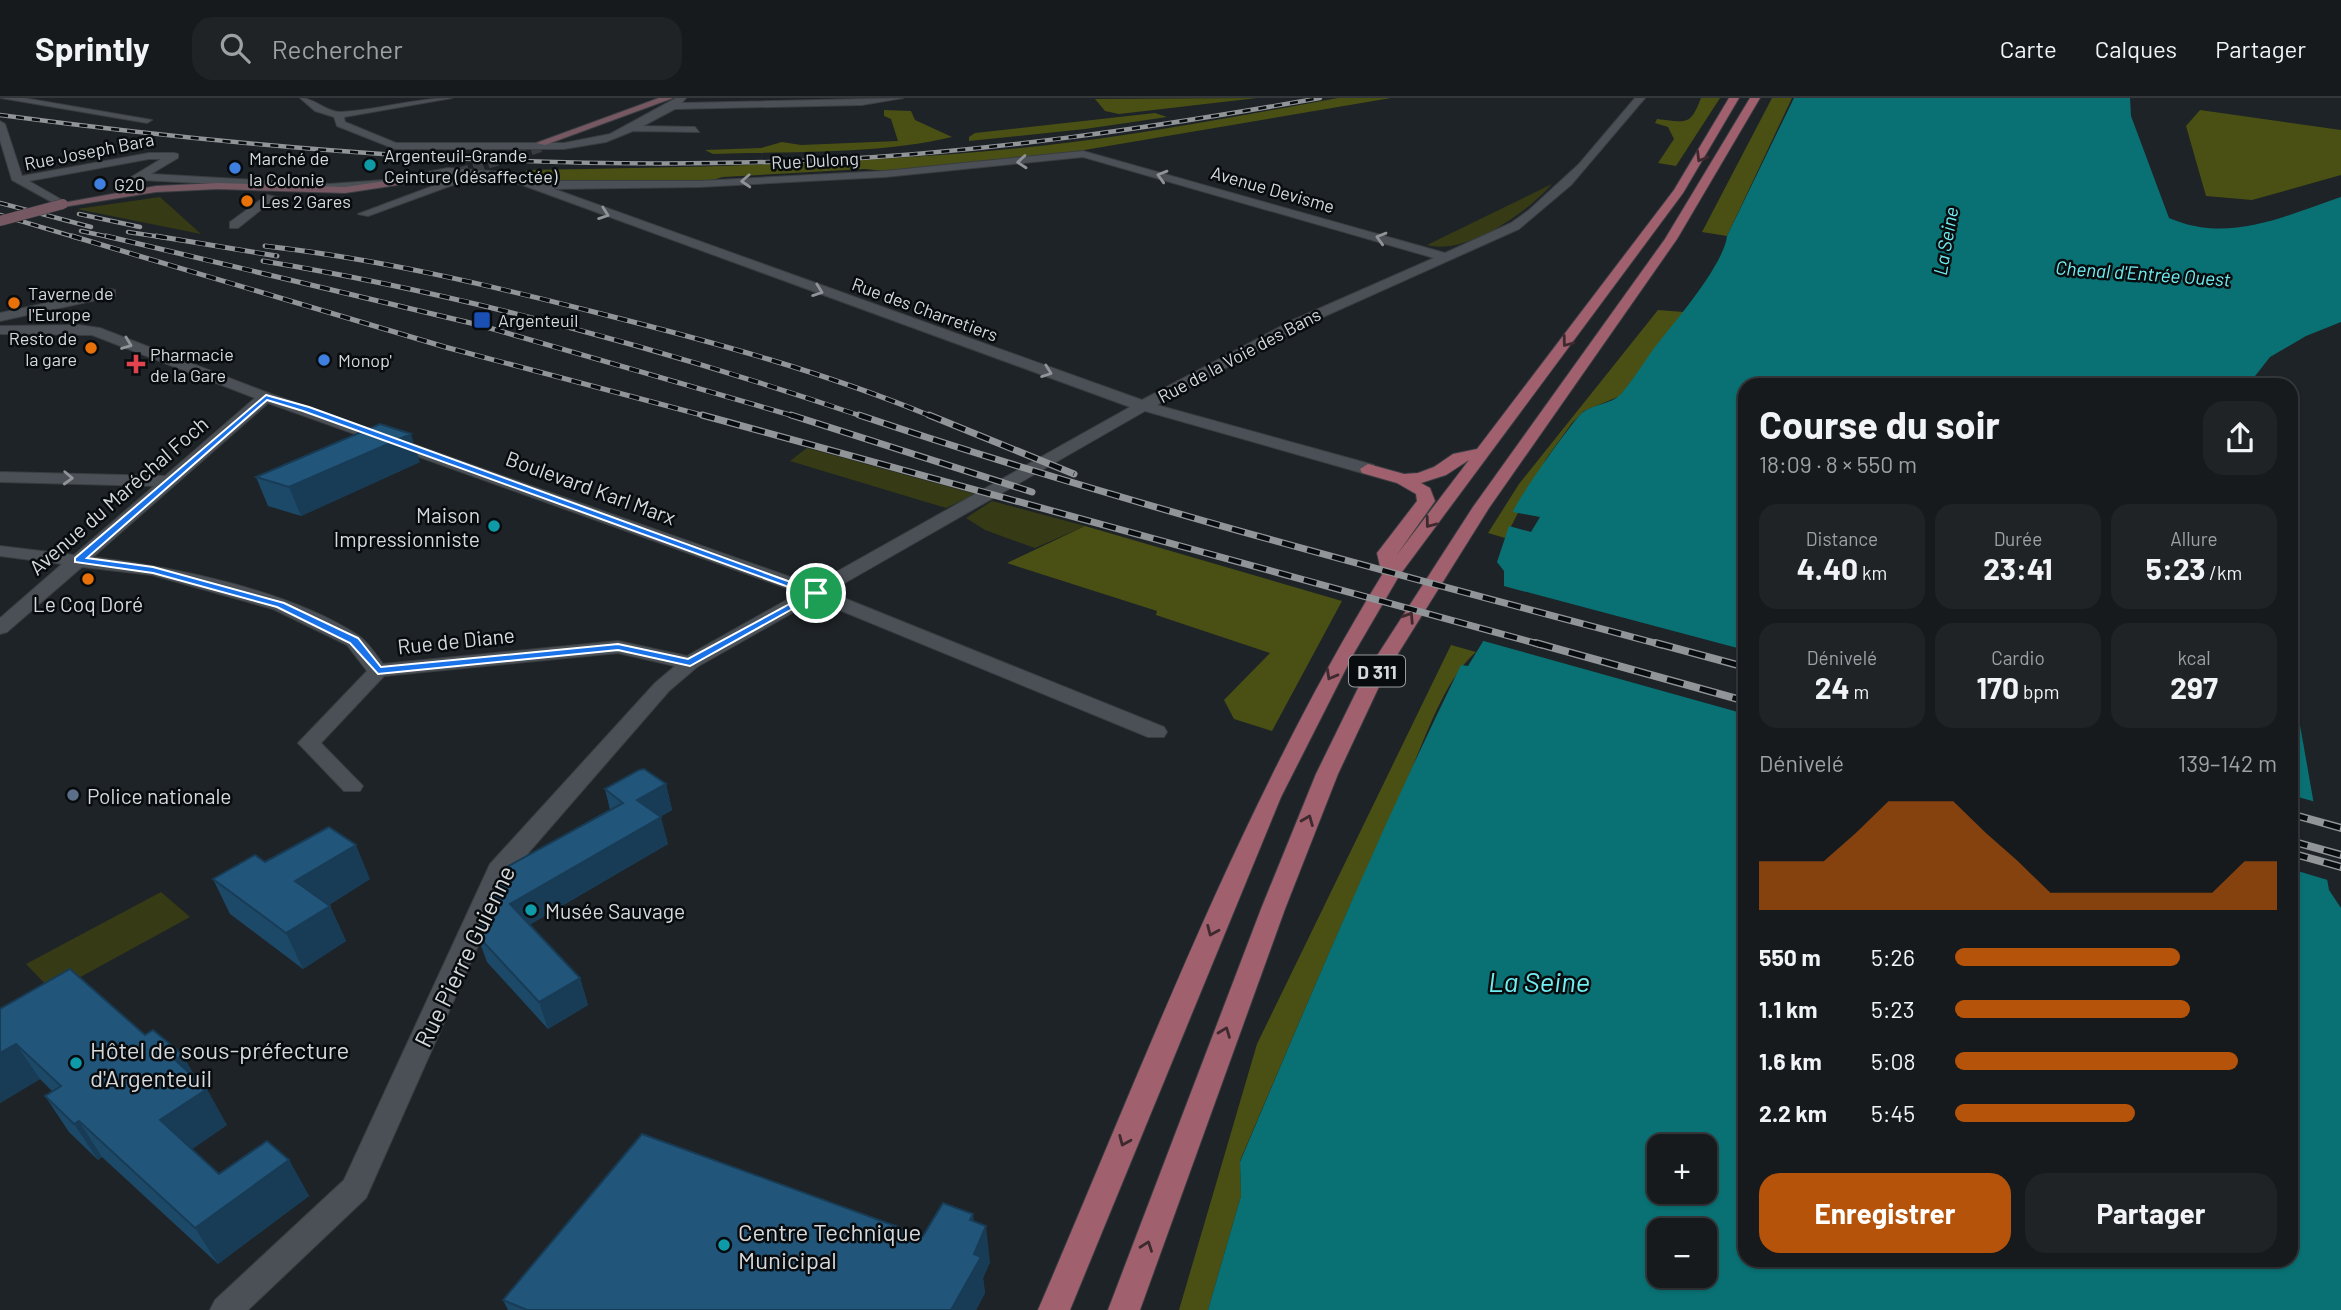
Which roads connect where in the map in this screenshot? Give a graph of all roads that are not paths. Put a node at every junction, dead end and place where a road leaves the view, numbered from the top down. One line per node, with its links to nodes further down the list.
1 (6, 98): 11 (street)
2 (305, 98): 10 (street)
3 (364, 98): 10 (street)
4 (447, 98): 10 (street)
5 (898, 98): 9 (street)
6 (1640, 98): 31 (street, Rue de la Voie des Bans)
7 (1734, 98): 37 (main road, D 311, one-way to 37)
8 (1755, 98): 53 (main road, D 311, one-way to 8)
9 (675, 100): 13 (street); 15 (main road); 16 (main road)
10 (338, 115): 13 (street)
11 (147, 120)
12 (0, 124): 21 (street)
13 (635, 129): 14 (street)
14 (695, 130)
15 (541, 143)
16 (554, 143)
17 (1089, 155): 24 (street, Rue Dulong, one-way to 24); 31 (street, Avenue Devisme, one-way to 17)
18 (475, 172): 19 (street, Rue des Charretiers); 20 (street); 24 (street, Rue des Charretiers)
19 (140, 177): 21 (street, Rue Joseph Bara); 25 (street)
20 (445, 178): 22 (main road); 23 (main road); 26 (street); 28 (street)
21 (19, 180): 27 (street, Rue Joseph Bara)
22 (171, 188): 23 (main road); 25 (main road)
23 (205, 188): 26 (street)
24 (541, 188): 36 (street, Rue des Charretiers, one-way to 36)
25 (120, 193): 27 (main road)
26 (271, 197): 30 (street)
27 (63, 204): 29 (main road, bridge)
28 (364, 214)
29 (0, 221)
30 (234, 225)
31 (1446, 257): 36 (street, Rue de la Voie des Bans)
32 (110, 293): 33 (street)
33 (0, 317)
34 (0, 330): 35 (street, Boulevard Karl Marx, one-way to 35)
35 (266, 397): 41 (street, Avenue du Maréchal Foch); 45 (street, Boulevard Karl Marx)
36 (1144, 405): 38 (street, Rue des Charretiers); 45 (street, Rue de la Voie des Bans)
37 (1485, 453): 40 (main road); 44 (main road, D 311, one-way to 44)
38 (1368, 469): 40 (main road)
39 (0, 477): 41 (street, one-way to 41)
40 (1403, 479): 44 (main road)
41 (169, 481): 43 (street, Avenue du Maréchal Foch)
42 (0, 551): 43 (street, Rue de Diane)
43 (79, 560): 46 (street, Avenue du Maréchal Foch); 48 (street, Rue de Diane)
44 (1391, 575): 52 (main road, D 311, one-way to 52)
45 (816, 593): 47 (street, Rue Pierre Guienne); 49 (street, Boulevard Karl Marx)
46 (0, 628)
47 (690, 663): 48 (street, Rue de Diane); 51 (street, Rue Pierre Guienne)
48 (378, 671): 50 (street)
49 (1156, 733)
50 (352, 786)
51 (226, 1310)
52 (1054, 1310)
53 (1124, 1310)

